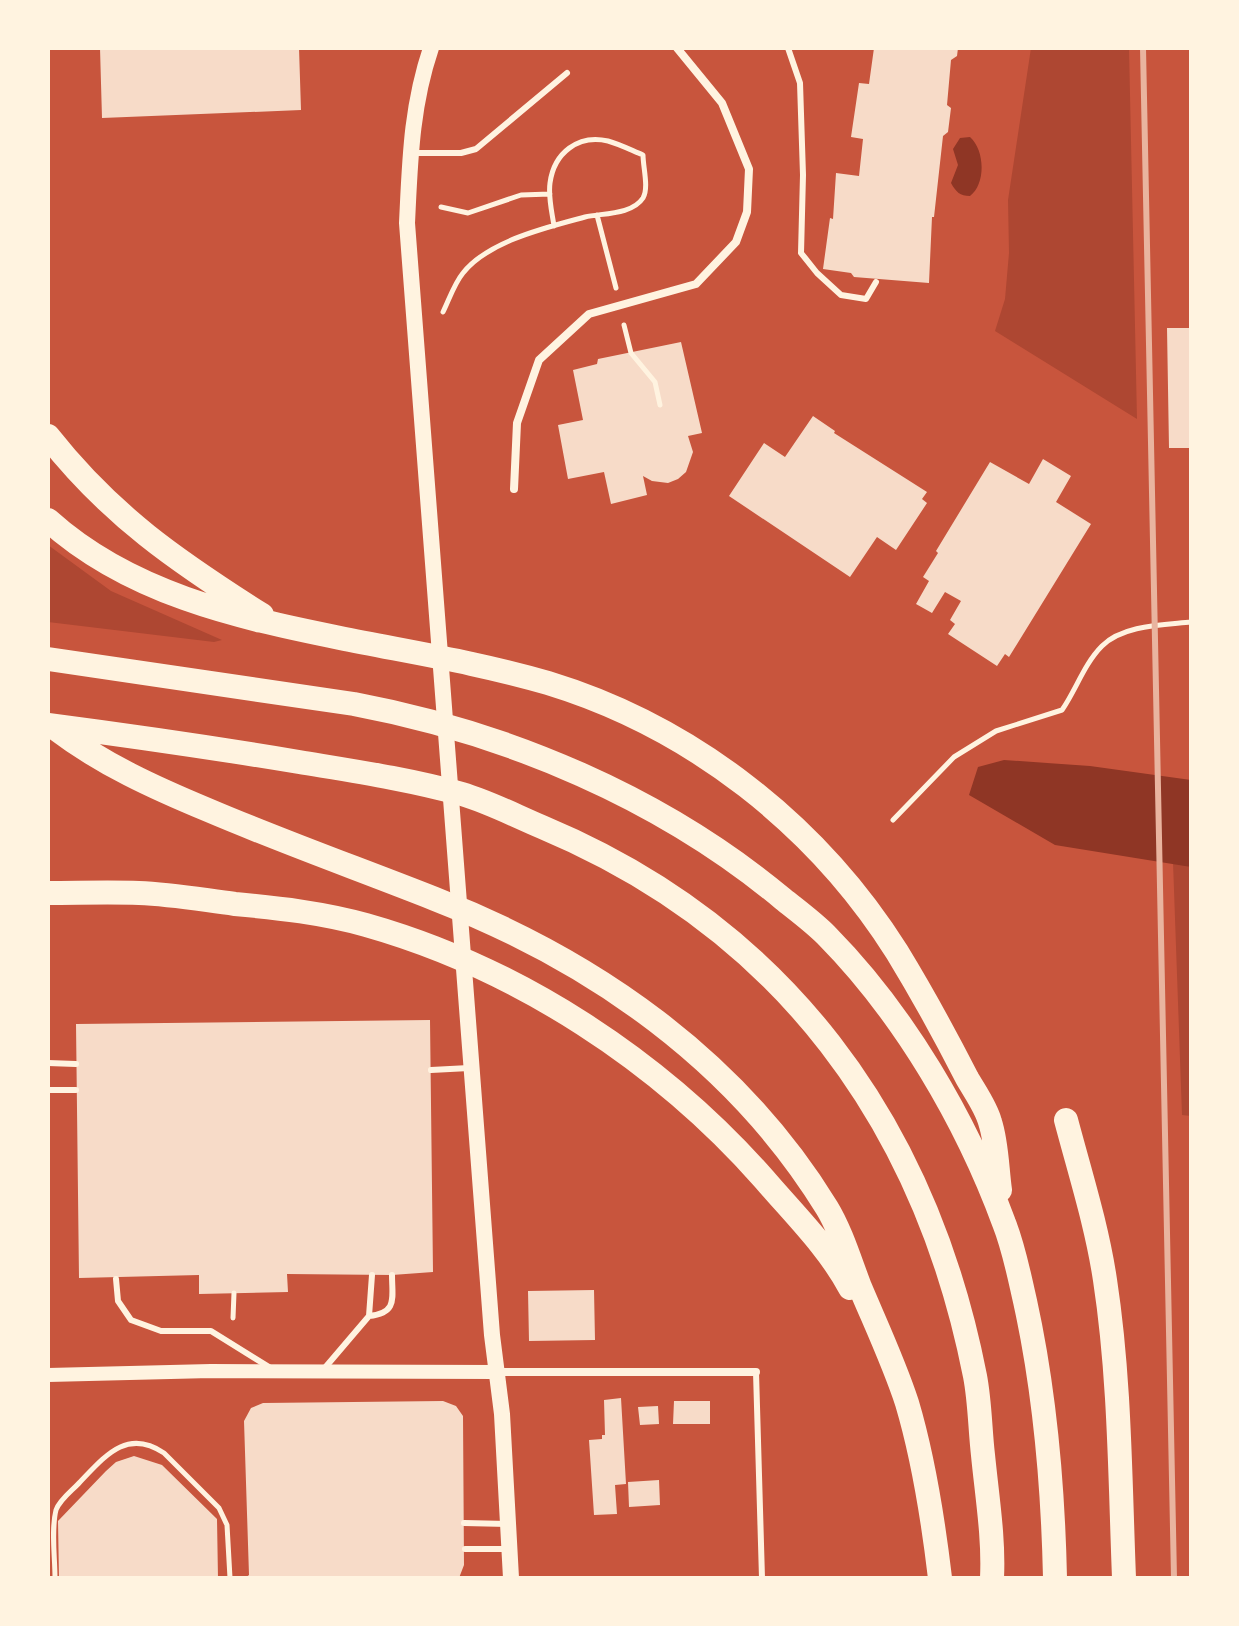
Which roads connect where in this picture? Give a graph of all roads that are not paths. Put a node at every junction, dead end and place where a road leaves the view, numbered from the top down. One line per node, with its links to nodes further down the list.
1 (431, 48): 5 (main road)
2 (677, 48): 8 (street)
3 (788, 48): 6 (lane)
4 (567, 73): 5 (lane)
5 (411, 153): 16 (main road)
6 (876, 282)
7 (48, 436): 10 (highway)
8 (514, 489)
9 (48, 520): 10 (highway)
10 (277, 625): 21 (highway)
11 (48, 659): 21 (highway)
12 (48, 724): 26 (highway); 39 (highway)
13 (48, 893): 26 (highway)
14 (48, 1063): 15 (lane)
15 (76, 1064)
16 (473, 1067): 17 (lane); 29 (main road)
17 (431, 1070)
18 (48, 1090): 19 (lane)
19 (76, 1090)
20 (1066, 1120): 41 (highway)
21 (1005, 1224): 40 (highway)
22 (372, 1275): 25 (lane)
23 (392, 1275): 25 (lane)
24 (116, 1279): 27 (lane)
25 (369, 1316): 28 (lane)
26 (893, 1366): 38 (highway)
27 (276, 1371): 28 (street); 31 (street)
28 (323, 1371): 29 (street)
29 (497, 1372): 30 (street); 33 (main road)
30 (756, 1372): 37 (lane)
31 (48, 1375)
32 (464, 1523): 33 (lane)
33 (508, 1524): 35 (main road)
34 (465, 1549): 35 (lane)
35 (510, 1549): 36 (main road)
36 (511, 1578)
37 (762, 1578)
38 (940, 1578)
39 (992, 1578)
40 (1055, 1578)
41 (1124, 1578)

